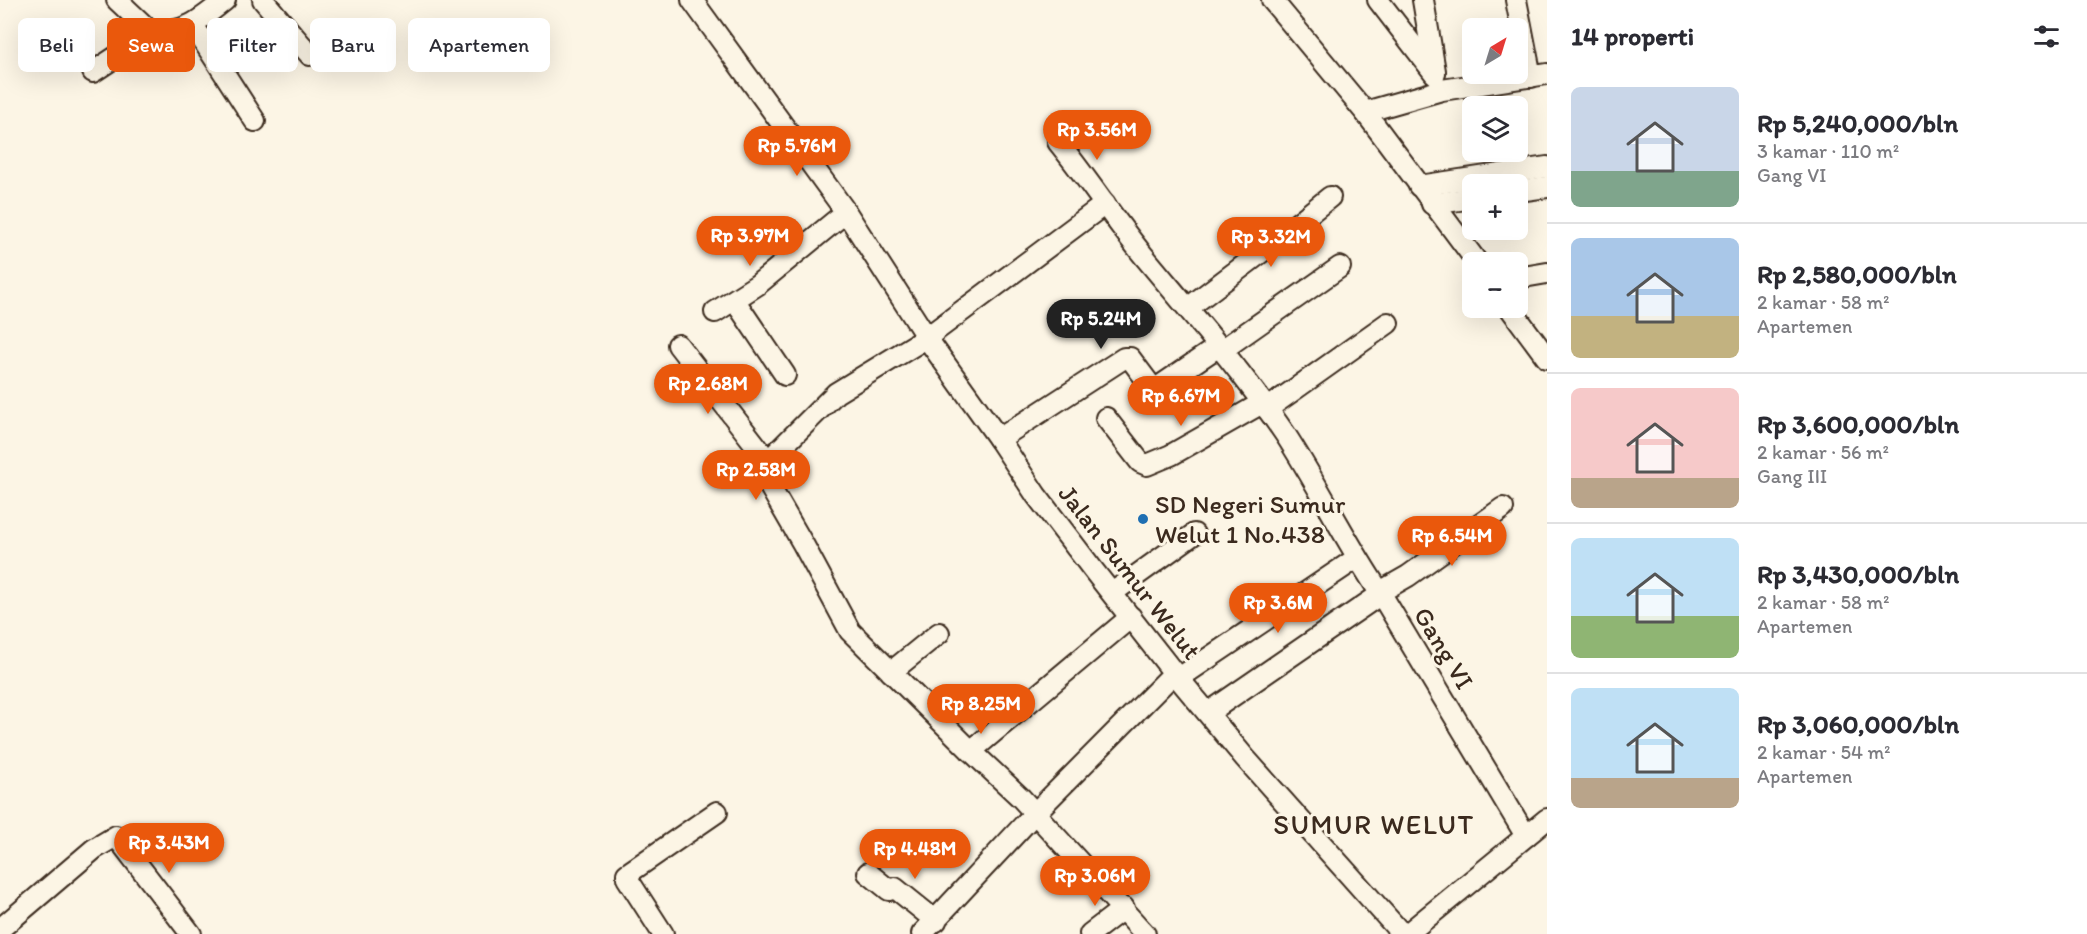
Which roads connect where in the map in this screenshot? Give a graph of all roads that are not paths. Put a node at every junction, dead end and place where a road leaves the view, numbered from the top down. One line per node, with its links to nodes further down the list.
1 (117, 0): 9 (street)
2 (225, 0): 10 (street)
3 (263, 0): 12 (street)
4 (692, 0): 26 (street, Jalan Sumur Welut)
5 (1272, 0): 15 (street)
6 (1378, 0): 14 (street)
7 (1423, 0): 14 (street)
8 (1516, 0): 13 (street)
9 (136, 18)
10 (195, 23)
11 (195, 28): 16 (street)
12 (310, 55)
13 (1539, 75): 14 (street)
14 (1438, 82): 15 (street)
15 (1365, 112): 19 (street)
16 (255, 121)
17 (1058, 142): 24 (street, Gang VI)
18 (1547, 167): 19 (street)
19 (1419, 186): 25 (street)
20 (1547, 187): 21 (street)
21 (1528, 190)
22 (1330, 197): 32 (street)
23 (1462, 200): 25 (street)
24 (1105, 204): 32 (street, Gang VI); 36 (street)
25 (1432, 204): 27 (street)
26 (846, 212): 31 (street); 36 (street, Jalan Sumur Welut)
27 (1469, 252)
28 (1340, 267): 38 (street)
29 (1547, 273): 30 (street)
30 (1528, 276)
31 (735, 301): 33 (street); 40 (street)
32 (1188, 308): 38 (street, Gang VI)
33 (715, 312)
34 (1517, 318): 39 (street)
35 (1389, 323): 41 (street)
36 (926, 338): 43 (street, Jalan Sumur Welut); 44 (street)
37 (678, 345): 44 (street)
38 (1220, 348): 41 (street, Gang VI); 43 (street)
39 (1547, 358)
40 (785, 375)
41 (1265, 406): 42 (street); 47 (street, Gang VI)
42 (1106, 418)
43 (999, 439): 48 (street, Jalan Sumur Welut)
44 (768, 461): 52 (street)
45 (1503, 508): 49 (street)
46 (1194, 534): 48 (street)
47 (1357, 558): 49 (street, Gang VI); 53 (street)
48 (1112, 593): 50 (street, Jalan Sumur Welut)
49 (1381, 593): 54 (street); 58 (street, Gang VI)
50 (1131, 617): 53 (street, Jalan Sumur Welut); 55 (street)
51 (939, 633): 52 (street)
52 (891, 672): 55 (street)
53 (1176, 676): 54 (street, Jalan Sumur Welut); 57 (street)
54 (1208, 713): 67 (street, Jalan Sumur Welut)
55 (970, 751): 57 (street)
56 (717, 812): 64 (street)
57 (1035, 813): 60 (street); 61 (street)
58 (1540, 827): 67 (street)
59 (868, 873): 61 (street)
60 (1124, 908): 65 (street); 66 (street)
61 (929, 928)
62 (0, 929): 63 (street)
63 (191, 934)
64 (663, 934)
65 (1090, 934)
66 (1145, 934)
67 (1405, 934)

